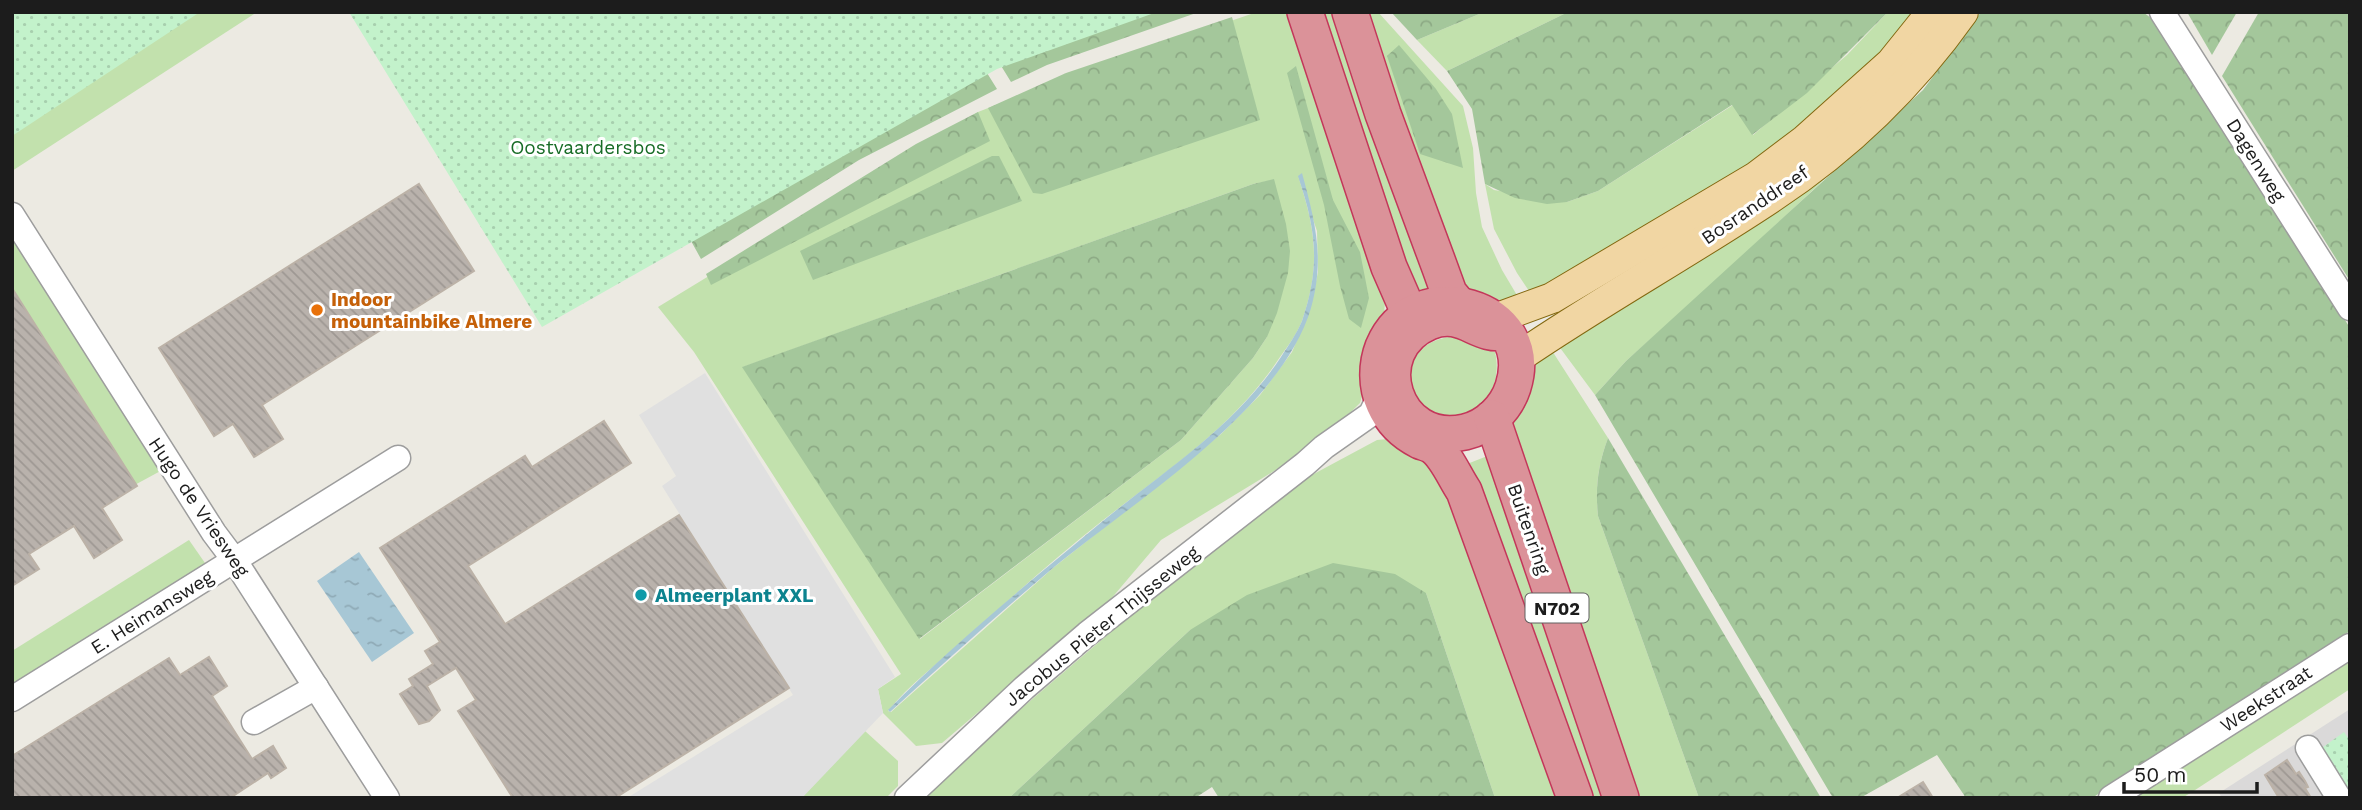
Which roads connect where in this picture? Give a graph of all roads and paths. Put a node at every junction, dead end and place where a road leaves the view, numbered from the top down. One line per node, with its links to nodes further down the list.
1 (1305, 12): 8 (highway)
2 (1350, 12): 9 (highway)
3 (1932, 12): 9 (main road, Bosranddreef)
4 (1963, 12): 9 (main road, Bosranddreef)
5 (2162, 12): 7 (street, Dagenweg)
6 (12, 215): 13 (street, Hugo de Vriesweg)
7 (2350, 308)
8 (1405, 325): 9 (highway); 9 (highway); 11 (highway, N702)
9 (1492, 328): 10 (highway)
10 (1492, 418): 11 (highway); 22 (highway, Buitenring / N702)
11 (1412, 423): 20 (street, Jacobus Pieter Thijsseweg); 21 (highway, N702)
12 (398, 458): 13 (street, E. Heimansweg)
13 (235, 561): 15 (street, Hugo de Vriesweg); 16 (street, E. Heimansweg)
14 (2350, 646): 23 (street, Weekstraat)
15 (316, 687): 17 (street); 19 (street, Hugo de Vriesweg)
16 (12, 699)
17 (254, 722)
18 (2308, 748): 24 (street)
19 (387, 798)
20 (907, 798)
21 (1575, 798)
22 (1621, 798)
23 (2111, 798)
24 (2339, 798)

